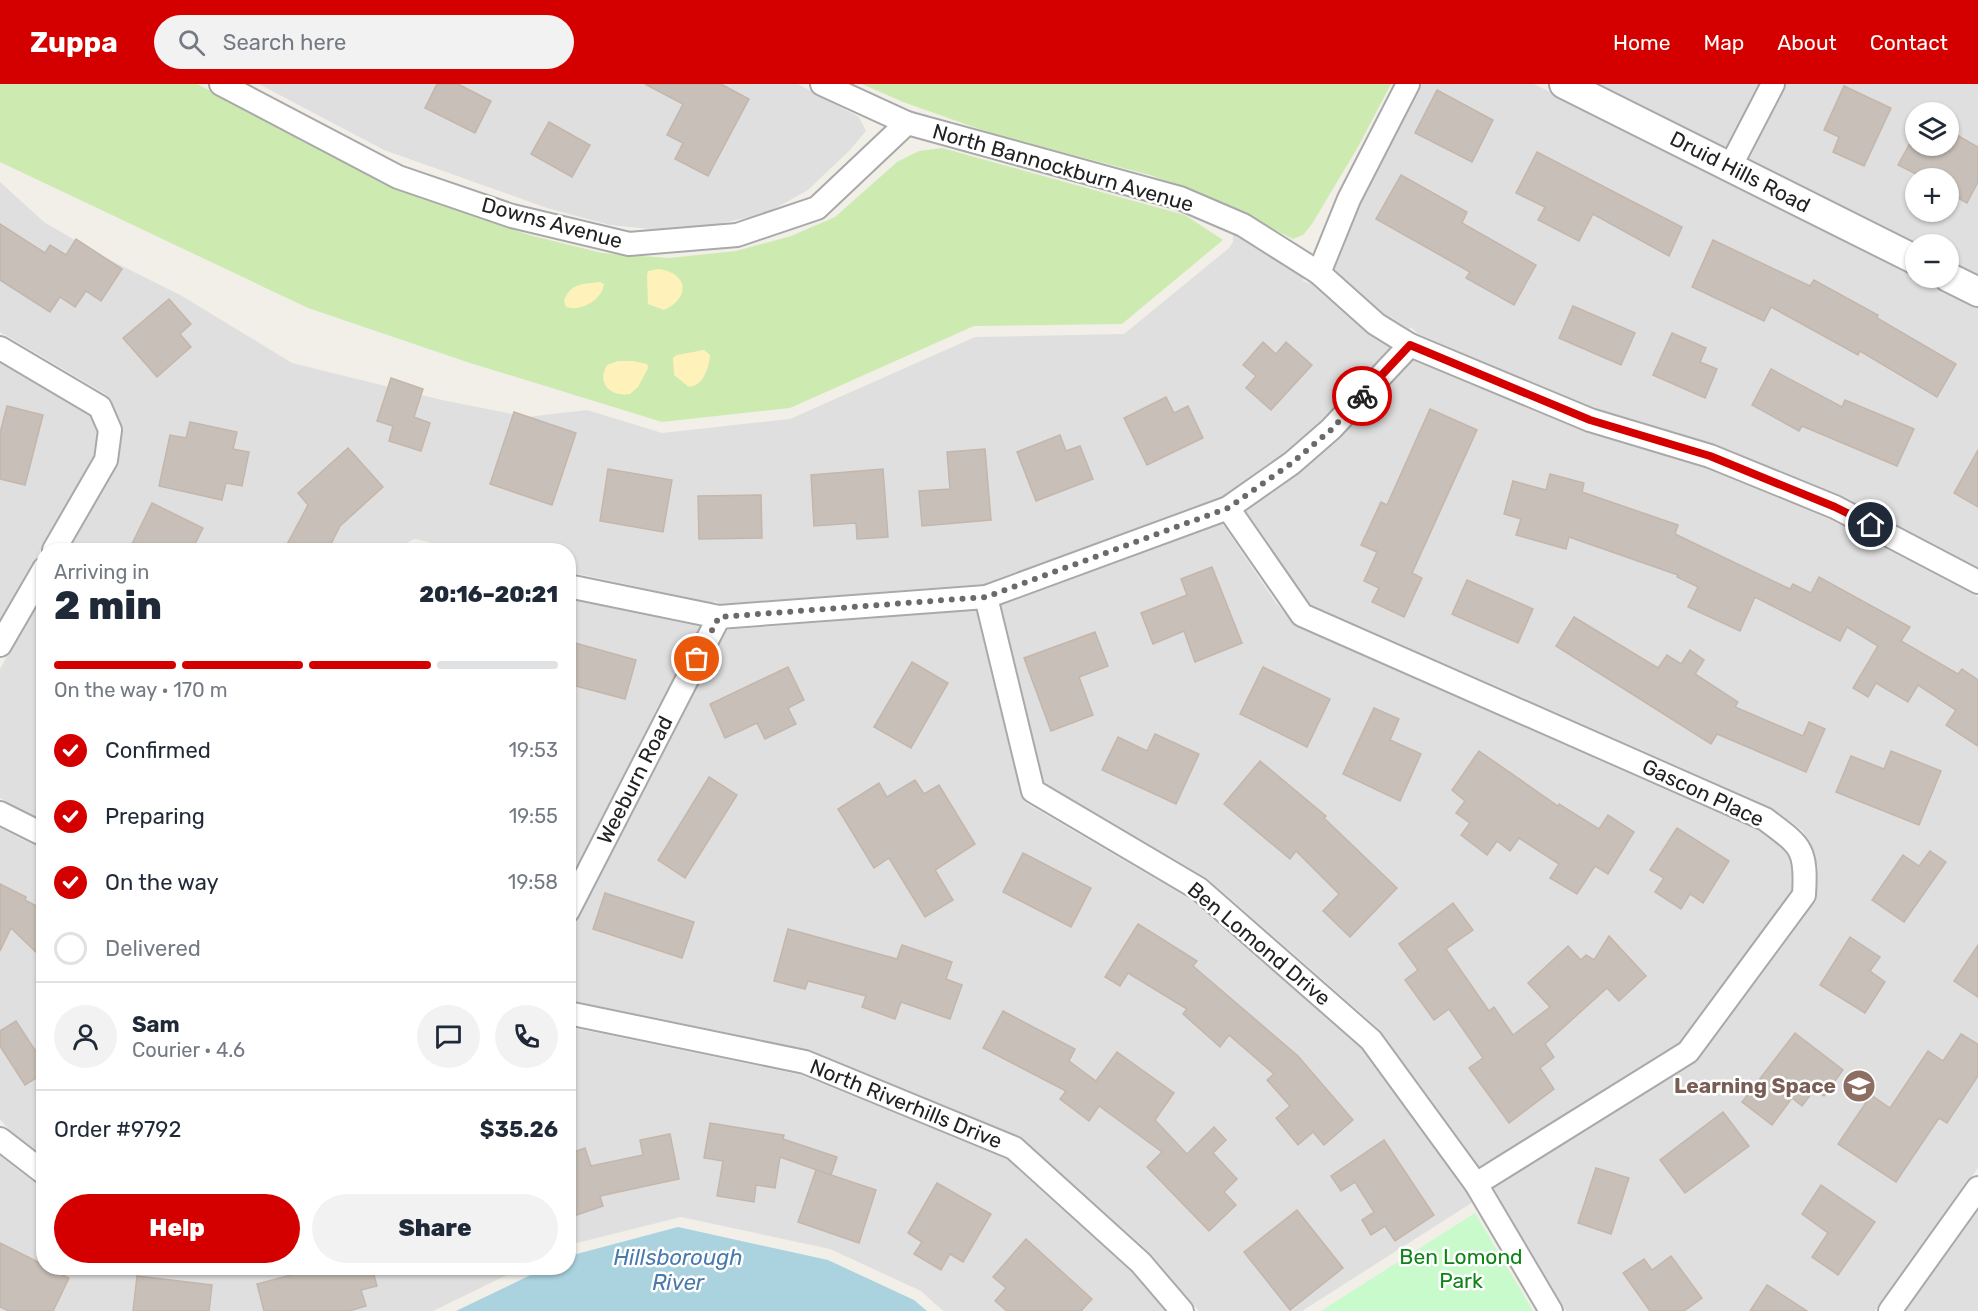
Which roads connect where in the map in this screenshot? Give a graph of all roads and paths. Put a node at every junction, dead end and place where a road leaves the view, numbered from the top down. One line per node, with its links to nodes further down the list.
1 (220, 84): 6 (street, Downs Avenue)
2 (822, 84): 6 (street, North Bannockburn Avenue)
3 (1408, 84): 9 (street)
4 (1564, 84): 7 (street, Druid Hills Road)
5 (1773, 84): 7 (street)
6 (907, 123): 9 (street, North Bannockburn Avenue)
7 (1730, 167): 8 (street, Druid Hills Road)
8 (1905, 254)
9 (1318, 273): 12 (street, North Bannockburn Avenue)
10 (1959, 282): 11 (street)
11 (1978, 292)
12 (1410, 345): 14 (street); 16 (street, North Bannockburn Avenue)
13 (0, 348): 15 (street)
14 (1228, 508): 19 (street); 28 (street, Gascon Place)
15 (58, 543)
16 (1978, 582)
17 (36, 583): 21 (street)
18 (576, 588): 20 (street)
19 (986, 597): 20 (street); 28 (street, Ben Lomond Drive)
20 (719, 617): 24 (street, Weeburn Road)
21 (0, 645)
22 (0, 813): 23 (street)
23 (36, 831)
24 (576, 895)
25 (576, 1015): 30 (street, North Riverhills Drive)
26 (0, 1139): 27 (street)
27 (36, 1167)
28 (1476, 1184): 31 (street, Ben Lomond Drive)
29 (1978, 1188): 32 (street)
30 (1182, 1311)
31 (1551, 1311)
32 (1890, 1311)

